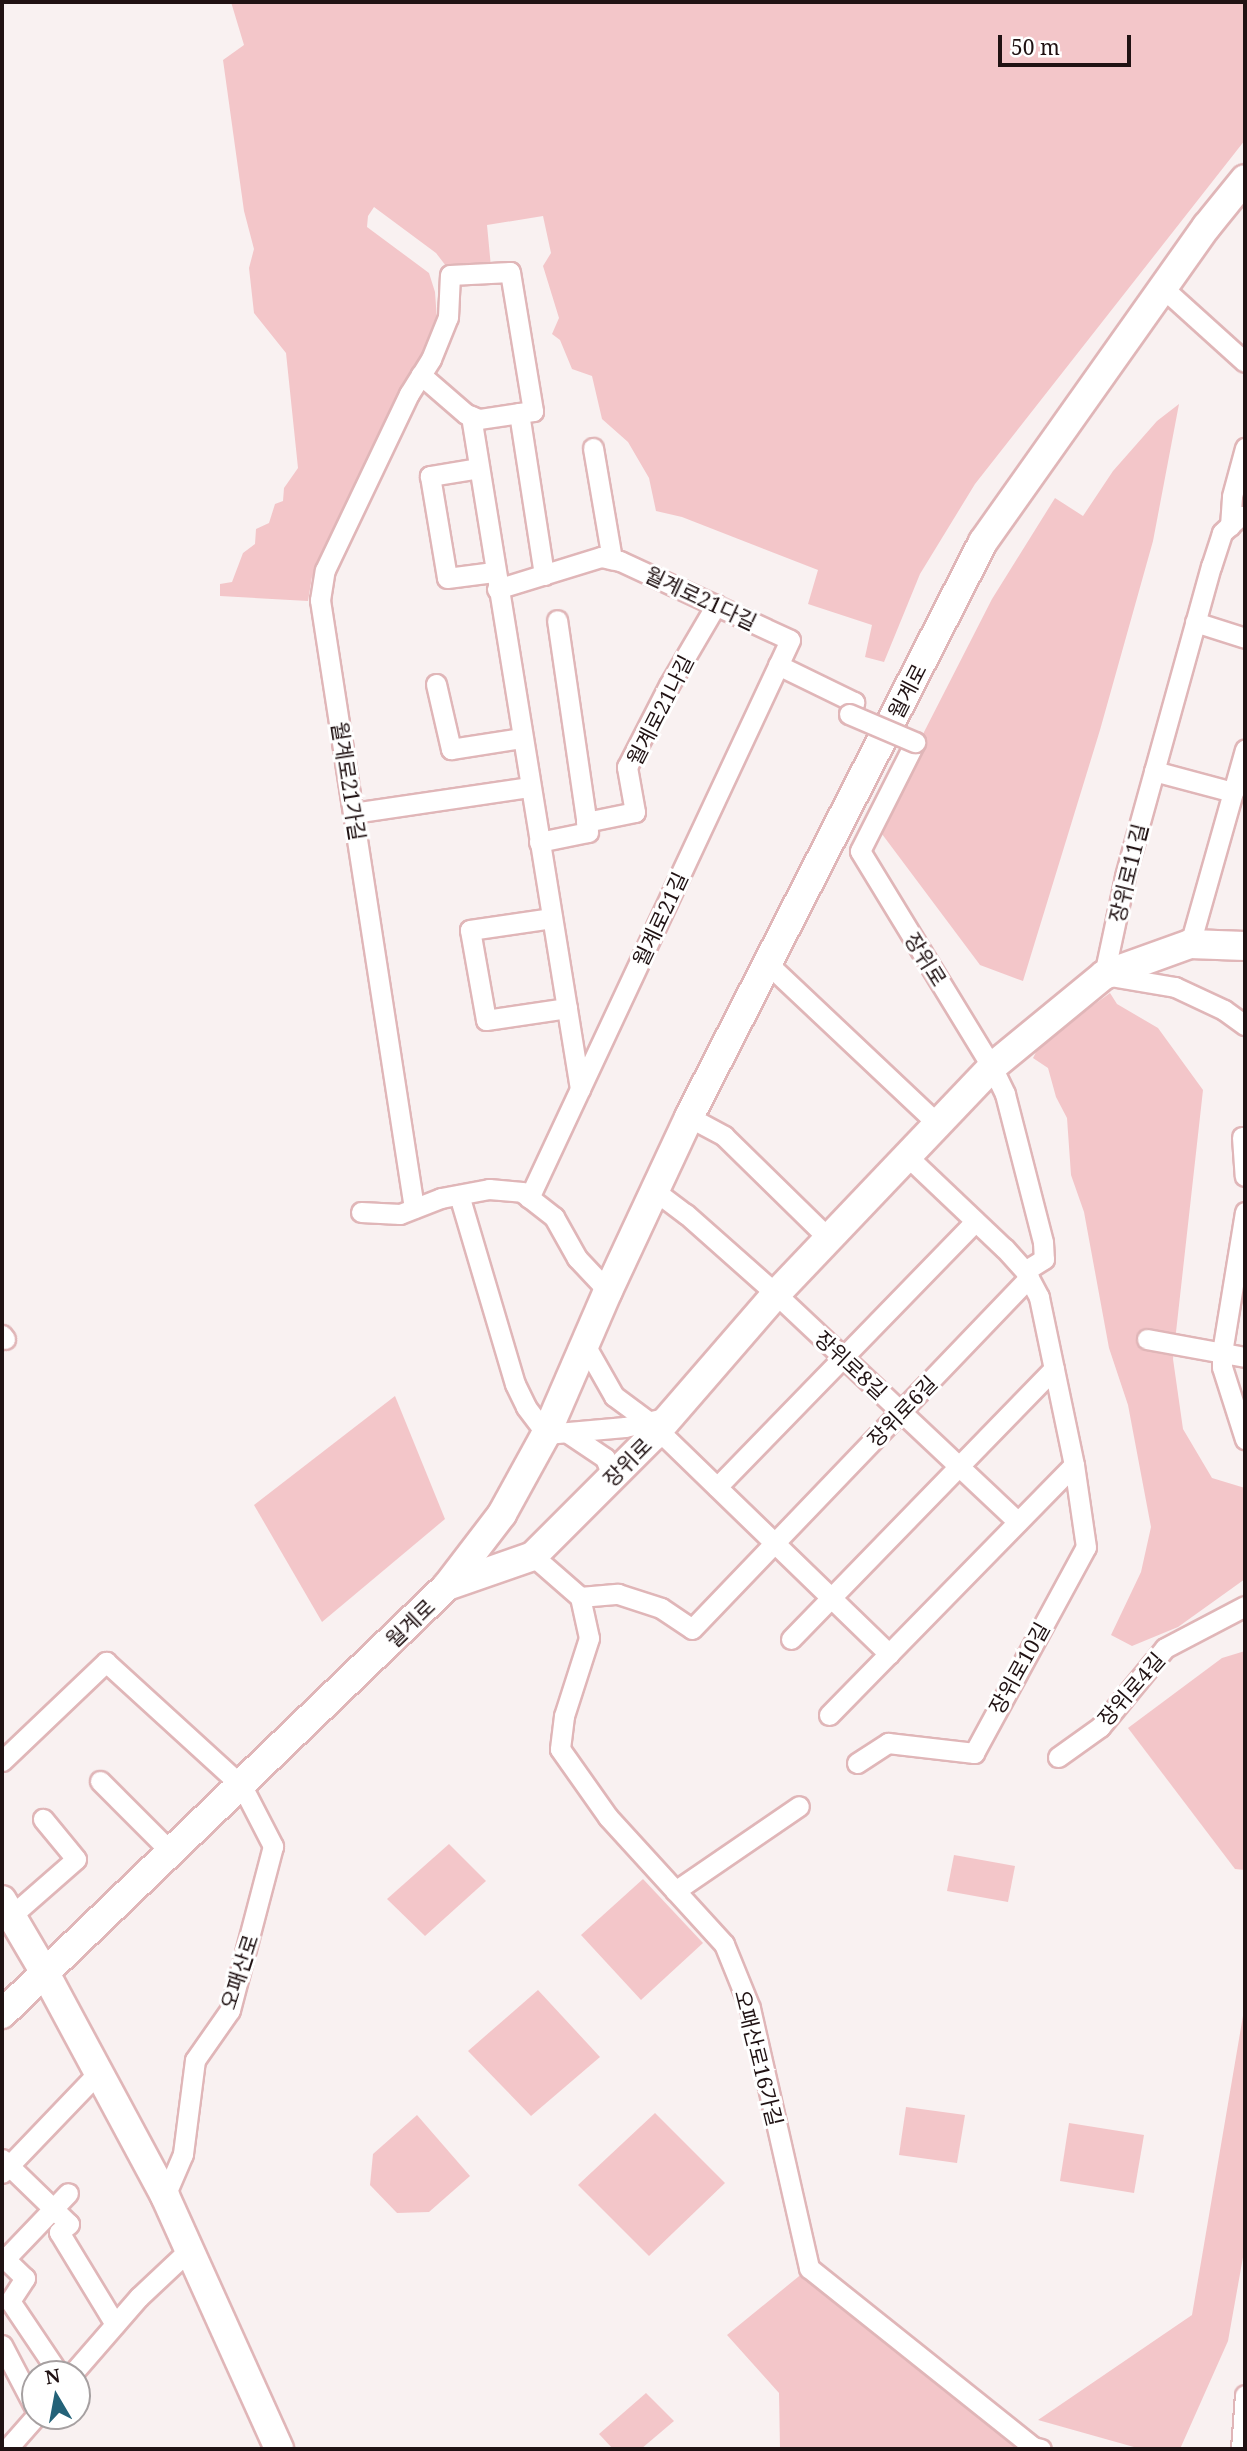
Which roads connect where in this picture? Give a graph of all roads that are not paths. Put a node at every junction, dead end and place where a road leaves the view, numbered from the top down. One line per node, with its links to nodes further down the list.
1 (1245, 179): 2 (main road, 월계로)
2 (1163, 288): 3 (street); 33 (main road, 월계로)
3 (1245, 362)
4 (421, 375): 5 (street, 월계로21가길); 6 (street); 26 (street, 월계로21가길)
5 (519, 413): 6 (street); 12 (street)
6 (471, 416): 9 (street)
7 (593, 448): 11 (street)
8 (1245, 448): 10 (street, 장위로11길)
9 (479, 468): 13 (street); 13 (street)
10 (1238, 521): 16 (street, 장위로11길)
11 (612, 559): 12 (street); 14 (street, 월계로21다길)
12 (544, 575): 13 (street)
13 (496, 580): 21 (street)
14 (716, 605): 18 (street, 월계로21다길); 27 (street, 월계로21나길)
15 (556, 620): 27 (street)
16 (1195, 622): 17 (street); 23 (street, 장위로11길)
17 (1245, 638)
18 (790, 640): 19 (street, 월계로21길)
19 (778, 666): 29 (street, 월계로, bridge); 38 (street, 월계로21길)
20 (436, 684): 21 (street)
21 (522, 738): 24 (street)
22 (1244, 762): 25 (street)
23 (1154, 771): 25 (street); 34 (street, 장위로11길)
24 (530, 787): 26 (street); 28 (street)
25 (1233, 792): 31 (street)
26 (354, 813): 47 (street, 월계로21가길)
27 (586, 822): 28 (street, 월계로21나길)
28 (539, 842): 30 (street)
29 (860, 851): 37 (street, 장위로)
30 (552, 918): 35 (street); 35 (street)
31 (1190, 944): 32 (main road, 장위로); 34 (main road, 장위로)
32 (1245, 946)
33 (768, 964): 39 (main road, 월계로); 40 (street)
34 (1104, 975): 36 (street); 37 (main road, 장위로)
35 (567, 1008): 38 (street)
36 (1245, 1025)
37 (992, 1067): 40 (main road, 장위로); 52 (street, 장위로)
38 (580, 1089): 46 (street, 월계로21길)
39 (689, 1117): 44 (main road, 월계로); 51 (street)
40 (938, 1124): 42 (main road, 장위로)
41 (1242, 1137): 43 (street)
42 (908, 1157): 50 (street, 장위로10길); 51 (main road, 장위로)
43 (1245, 1176)
44 (655, 1191): 54 (main road, 월계로); 55 (street)
45 (459, 1195): 46 (street); 47 (street); 64 (street)
46 (529, 1198): 54 (street)
47 (414, 1208): 48 (street)
48 (361, 1212)
49 (1245, 1212): 53 (street)
50 (975, 1222): 52 (street, 장위로10길); 60 (street)
51 (829, 1239): 55 (main road, 장위로)
52 (1027, 1275): 61 (street, 장위로10길); 62 (street, 장위로6길)
53 (1240, 1277): 58 (street)
54 (608, 1290): 57 (main road, 월계로)
55 (776, 1294): 60 (street, 장위로8길); 63 (main road, 장위로)
56 (1147, 1339): 58 (street)
57 (585, 1345): 63 (street); 64 (main road, 월계로)
58 (1222, 1352): 59 (street); 65 (street)
59 (1245, 1357)
60 (844, 1358): 62 (street, 장위로8길); 69 (street)
61 (1054, 1369): 66 (street, 장위로10길); 67 (street)
62 (901, 1412): 67 (street, 장위로8길); 71 (street, 장위로6길)
63 (659, 1423): 64 (street); 68 (main road, 장위로); 69 (street)
64 (557, 1434): 68 (street); 73 (main road, 월계로)
65 (1245, 1439)
66 (1074, 1465): 70 (street); 82 (street, 장위로10길)
67 (960, 1467): 70 (street, 장위로8길); 75 (street)
68 (608, 1480): 72 (main road, 장위로)
69 (717, 1487): 71 (street)
70 (1018, 1522): 78 (street)
71 (775, 1543): 74 (street, 장위로6길); 75 (street)
72 (533, 1556): 73 (main road, 장위로); 74 (street)
73 (447, 1586): 84 (main road, 월계로)
74 (580, 1597): 88 (street, 오패산로16가길)
75 (831, 1597): 77 (street); 78 (street)
76 (1245, 1606): 80 (street, 장위로4길)
77 (791, 1639)
78 (889, 1654): 79 (street)
79 (829, 1715)
80 (1058, 1757)
81 (2, 1761): 84 (street)
82 (857, 1763)
83 (100, 1781): 87 (street)
84 (242, 1786): 87 (main road, 월계로); 95 (street, 오패산로)
85 (799, 1806): 88 (street)
86 (43, 1819): 89 (street)
87 (172, 1852): 90 (main road, 월계로)
88 (675, 1891): 108 (street, 오패산로16가길)
89 (6, 1908): 90 (main road)
90 (45, 1973): 91 (main road, 월계로); 92 (main road)
91 (3, 2010)
92 (98, 2073): 93 (street); 95 (main road)
93 (4, 2166): 96 (street)
94 (68, 2193): 96 (street)
95 (164, 2196): 97 (main road)
96 (53, 2208): 98 (street); 99 (street)
97 (189, 2250): 99 (street); 107 (main road)
98 (3, 2258): 101 (street)
99 (115, 2325): 102 (street)
100 (2, 2345): 103 (street)
101 (50, 2360)
102 (84, 2360)
103 (21, 2381)
104 (1245, 2395): 109 (street)
105 (24, 2430): 106 (street)
106 (7, 2449)
107 (279, 2449)
108 (1041, 2449)
109 (1241, 2449)

